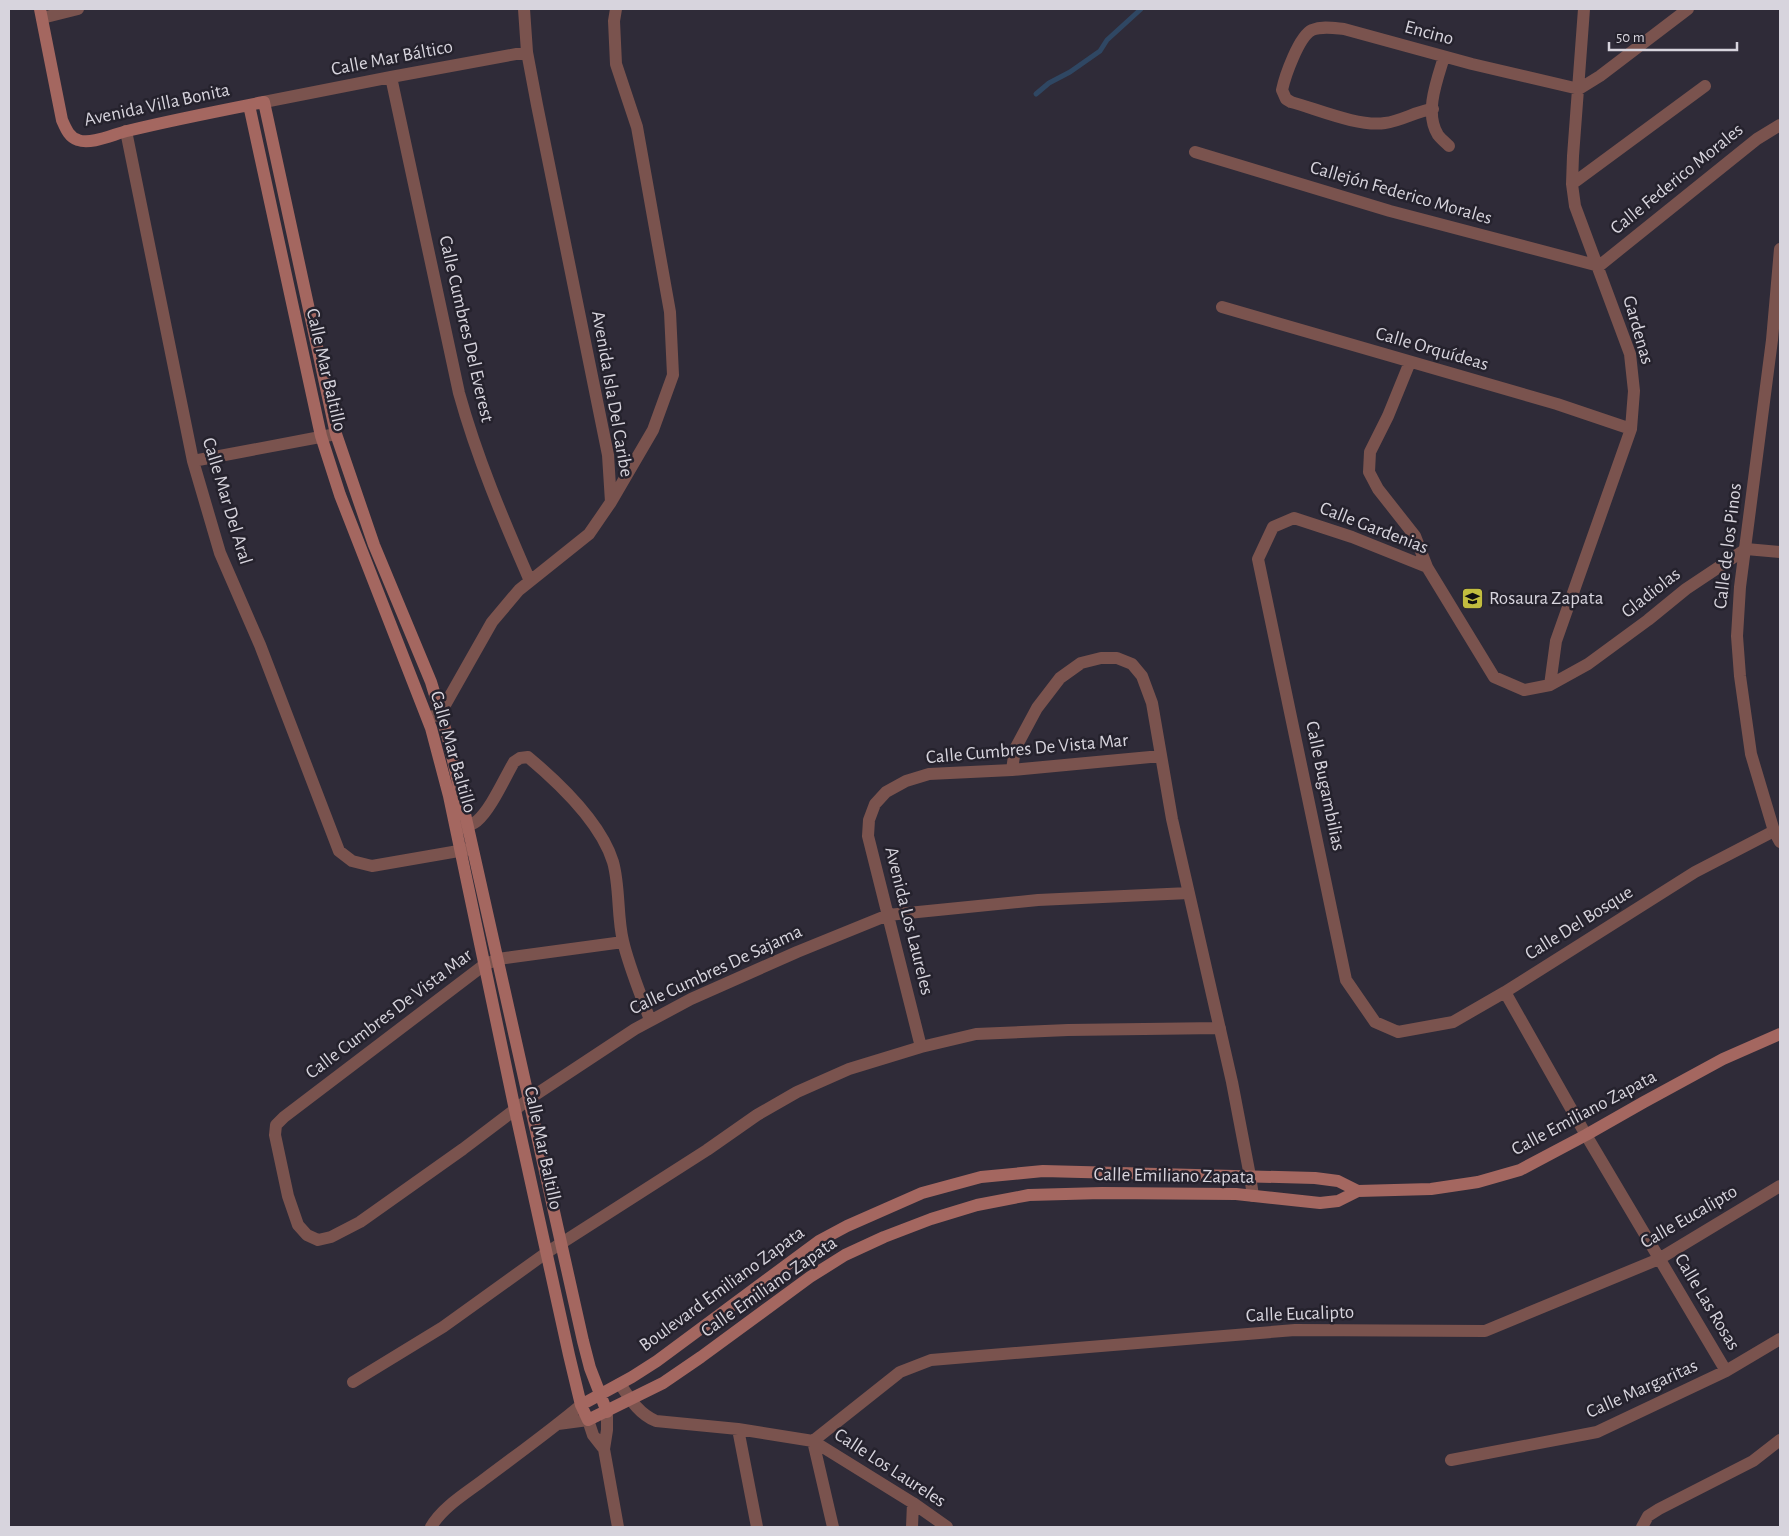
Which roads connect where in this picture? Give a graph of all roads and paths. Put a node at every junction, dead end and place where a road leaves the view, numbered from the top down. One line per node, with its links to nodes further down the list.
1 (78, 9): 6 (street)
2 (524, 9): 7 (street, Avenida Isla Del Caribe)
3 (616, 9): 28 (street)
4 (1584, 9): 11 (street, Gardenas)
5 (1688, 9): 11 (street)
6 (41, 13): 16 (main road, Avenida Villa Bonita)
7 (527, 52): 9 (street, Calle Mar Báltico); 28 (street, Avenida Isla Del Caribe)
8 (1444, 57): 11 (street, Encino); 14 (street); 14 (street, Encino)
9 (391, 77): 12 (street, Calle Mar Báltico); 33 (street, Calle Cumbres Del Everest)
10 (1705, 86): 19 (street)
11 (1579, 89): 19 (street, Gardenas)
12 (264, 102): 13 (main road, Avenida Villa Bonita); 25 (main road, Calle Mar Baltillo)
13 (249, 105): 16 (main road, Avenida Villa Bonita); 26 (main road, Calle Mar Baltillo)
14 (1432, 109): 17 (street)
15 (1780, 125): 21 (street, Calle Federico Morales)
16 (126, 131): 27 (street, Calle Mar Del Aral)
17 (1449, 146)
18 (1195, 152): 21 (street, Callejón Federico Morales)
19 (1572, 184): 21 (street, Gardenas)
20 (1780, 250): 30 (street, Calle de los Pinos)
21 (1598, 266): 24 (street, Gardenas)
22 (1222, 307): 23 (street, Calle Orquídeas)
23 (1410, 362): 24 (street, Calle Orquídeas); 32 (street)
24 (1631, 428): 34 (street, Gardenas)
25 (336, 434): 26 (street); 35 (main road, Calle Mar Baltillo)
26 (321, 436): 27 (street); 36 (main road, Calle Mar Baltillo)
27 (193, 461): 44 (street, Calle Mar Del Aral)
28 (611, 502): 33 (street, Avenida Isla Del Caribe)
29 (1273, 527): 32 (street, Calle Gardenias); 53 (street, Calle Bugambilias)
30 (1746, 548): 31 (street); 34 (street, Gladiolas); 42 (street, Calle de los Pinos)
31 (1780, 552)
32 (1426, 567): 34 (street, Calle Gardenias)
33 (530, 581): 35 (street, Avenida Isla Del Caribe)
34 (1550, 685)
35 (441, 712): 36 (street); 40 (main road, Calle Mar Baltillo)
36 (428, 719): 41 (main road, Calle Mar Baltillo)
37 (1161, 756): 38 (street, Calle Cumbres De Vista Mar); 38 (street); 45 (street)
38 (1012, 770): 39 (street, Calle Cumbres De Vista Mar)
39 (875, 804): 46 (street, Avenida Los Laureles)
40 (469, 826): 41 (street); 43 (main road, Calle Mar Baltillo); 47 (street)
41 (456, 830): 44 (main road, Calle Mar Baltillo)
42 (1777, 836): 50 (street, Calle Del Bosque)
43 (473, 848): 44 (street); 48 (main road, Calle Mar Baltillo)
44 (460, 851): 49 (main road, Calle Mar Baltillo)
45 (1189, 893): 46 (street, Calle Cumbres De Sajama); 52 (street)
46 (888, 915): 51 (street, Calle Cumbres De Sajama); 55 (street, Avenida Los Laureles)
47 (623, 942): 48 (street, Calle Cumbres De Vista Mar); 51 (street)
48 (498, 959): 49 (street, Calle Cumbres De Vista Mar); 56 (main road, Calle Mar Baltillo)
49 (484, 965): 57 (main road, Calle Mar Baltillo); 63 (street, Calle Cumbres De Vista Mar)
50 (1505, 992): 53 (street, Calle Del Bosque); 58 (street, Calle Las Rosas)
51 (650, 1020): 56 (street, Calle Cumbres De Sajama)
52 (1220, 1028): 55 (street); 59 (street)
53 (1398, 1032)
54 (1780, 1034): 58 (main road, Calle Emiliano Zapata)
55 (921, 1047): 64 (street)
56 (529, 1098): 57 (street, Calle Cumbres De Sajama); 64 (main road, Calle Mar Baltillo)
57 (515, 1110): 63 (street, Calle Cumbres De Sajama); 65 (main road, Calle Mar Baltillo)
58 (1586, 1135): 61 (main road, Calle Emiliano Zapata); 66 (street, Calle Las Rosas)
59 (1250, 1176): 61 (main road, Boulevard Emiliano Zapata); 62 (street); 70 (main road, Boulevard Emiliano Zapata)
60 (1780, 1186): 66 (street, Calle Eucalipto)
61 (1358, 1191): 62 (main road, Calle Emiliano Zapata)
62 (1252, 1196): 72 (main road, Calle Emiliano Zapata)
63 (318, 1240)
64 (561, 1244): 65 (street); 71 (main road, Calle Mar Baltillo)
65 (546, 1253): 69 (street); 73 (main road, Calle Mar Baltillo)
66 (1659, 1259): 68 (street, Calle Las Rosas); 79 (street, Calle Eucalipto)
67 (1780, 1339): 68 (street, Calle Margaritas)
68 (1726, 1371): 81 (street, Calle Margaritas)
69 (353, 1382)
70 (620, 1384): 71 (main road, Boulevard Emiliano Zapata); 72 (street)
71 (600, 1395): 73 (main road, Boulevard Emiliano Zapata); 74 (main road, Calle Mar Baltillo)
72 (630, 1400): 74 (main road, Calle Emiliano Zapata); 77 (street)
73 (581, 1405): 75 (main road, Calle Mar Baltillo); 76 (street, Boulevard Emiliano Zapata)
74 (607, 1412): 75 (main road, Calle Emiliano Zapata); 80 (street)
75 (588, 1420): 76 (street, Boulevard Emiliano Zapata); 80 (street)
76 (558, 1424): 83 (street, Boulevard Emiliano Zapata)
77 (738, 1429): 79 (street); 85 (street)
78 (1780, 1440): 89 (street)
79 (813, 1441): 82 (street, Calle Los Laureles); 86 (street)
80 (604, 1450): 84 (street)
81 (1451, 1460)
82 (913, 1503): 87 (street); 88 (street, Calle Los Laureles)
83 (431, 1527)
84 (618, 1527)
85 (757, 1527)
86 (833, 1527)
87 (912, 1527)
88 (947, 1527)
89 (1642, 1527)

